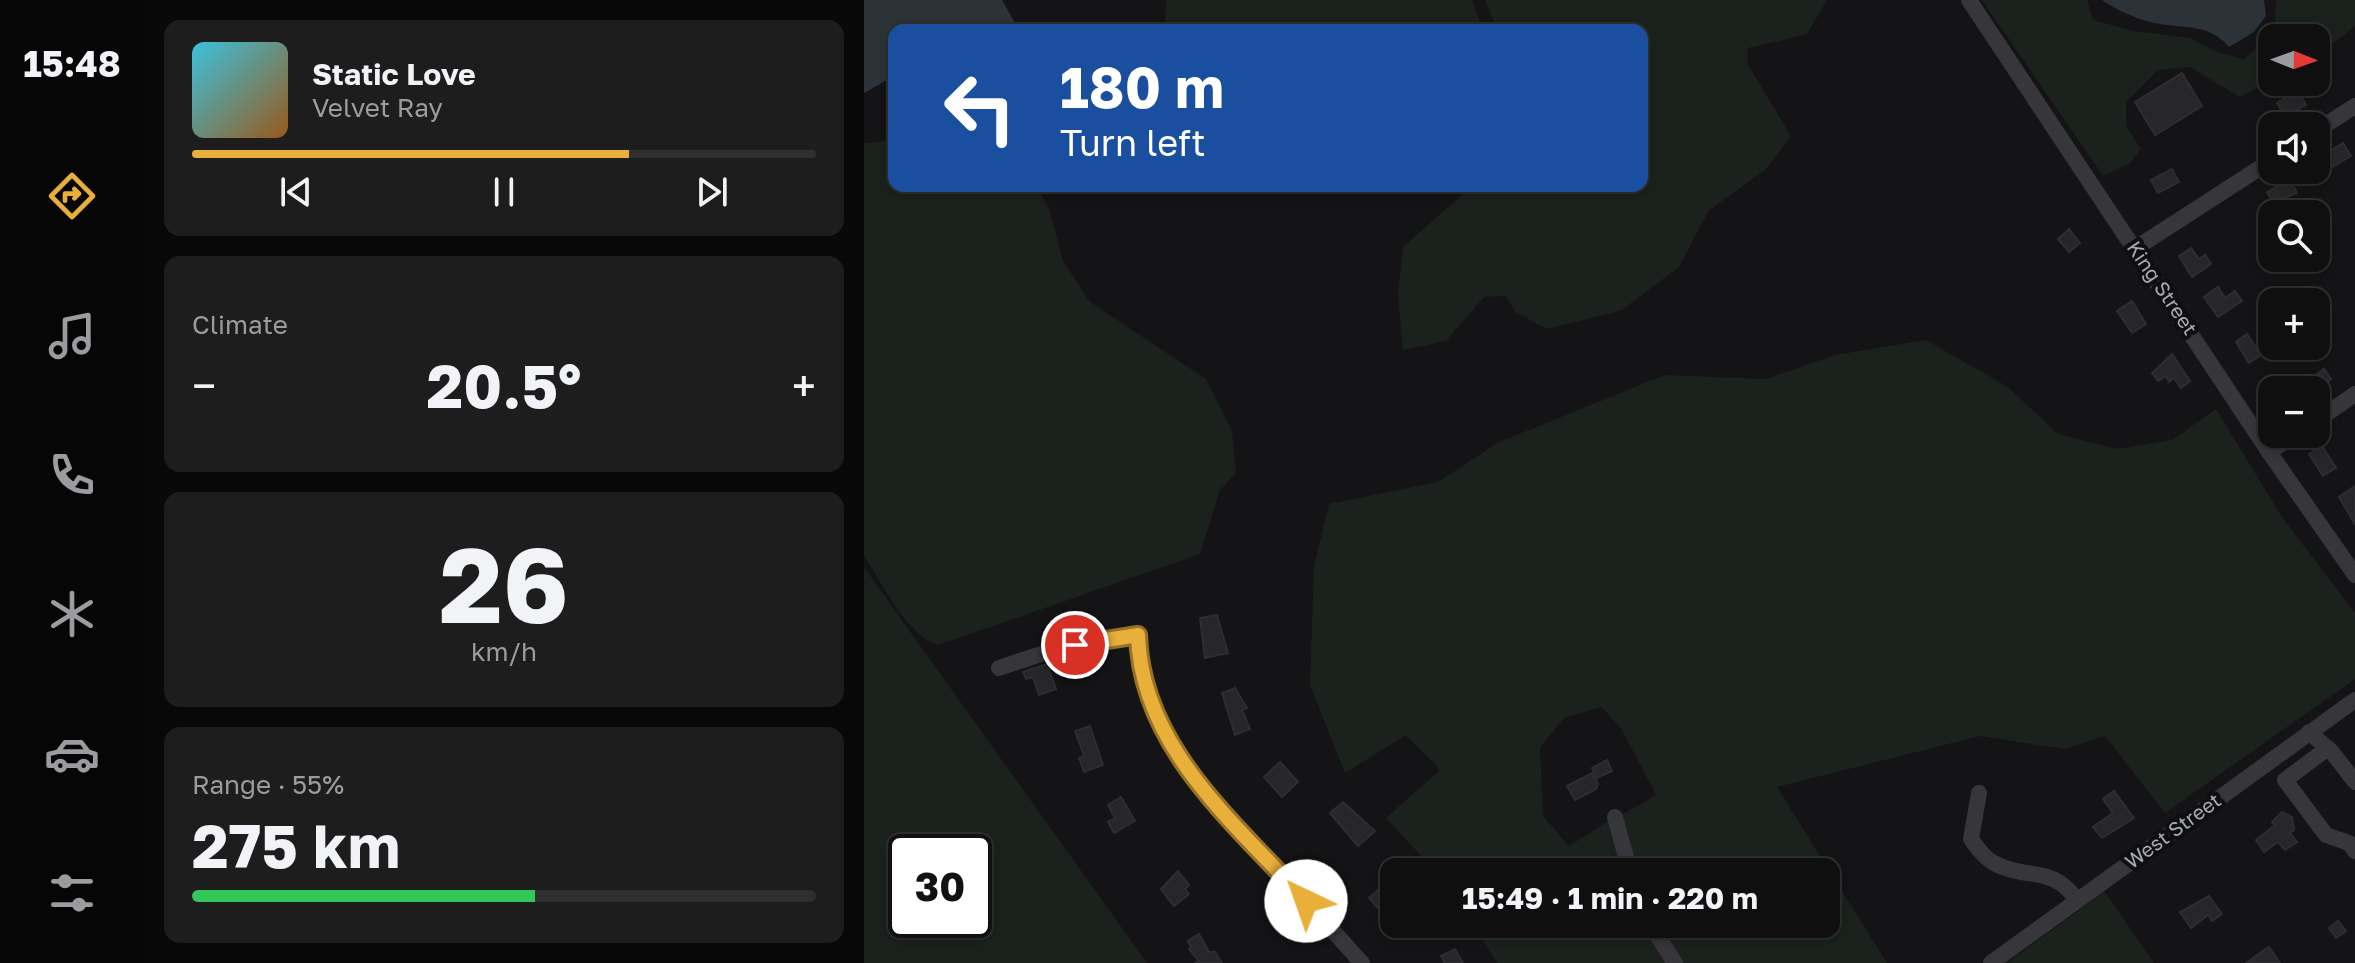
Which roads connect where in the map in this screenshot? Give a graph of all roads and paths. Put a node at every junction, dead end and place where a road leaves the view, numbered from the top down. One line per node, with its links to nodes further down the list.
1 (1969, 0): 5 (street, King Street)
2 (2355, 106): 3 (street)
3 (2330, 122)
4 (2258, 169): 5 (street)
5 (2136, 248): 9 (street, King Street)
6 (2355, 394): 7 (street)
7 (2330, 411)
8 (2275, 448): 9 (street)
9 (2269, 452): 10 (street, King Street)
10 (2355, 575)
11 (999, 668): 22 (street)
12 (2355, 700): 13 (street, West Street)
13 (2309, 732): 14 (street); 20 (street, West Street)
14 (2328, 748): 15 (street); 18 (street)
15 (2355, 782)
16 (1979, 793): 20 (street)
17 (1615, 817): 19 (street)
18 (2355, 851)
19 (1626, 858)
20 (2077, 900): 24 (street, West Street)
21 (1659, 938): 23 (street)
22 (1362, 963)
23 (1675, 963)
24 (1991, 963)

